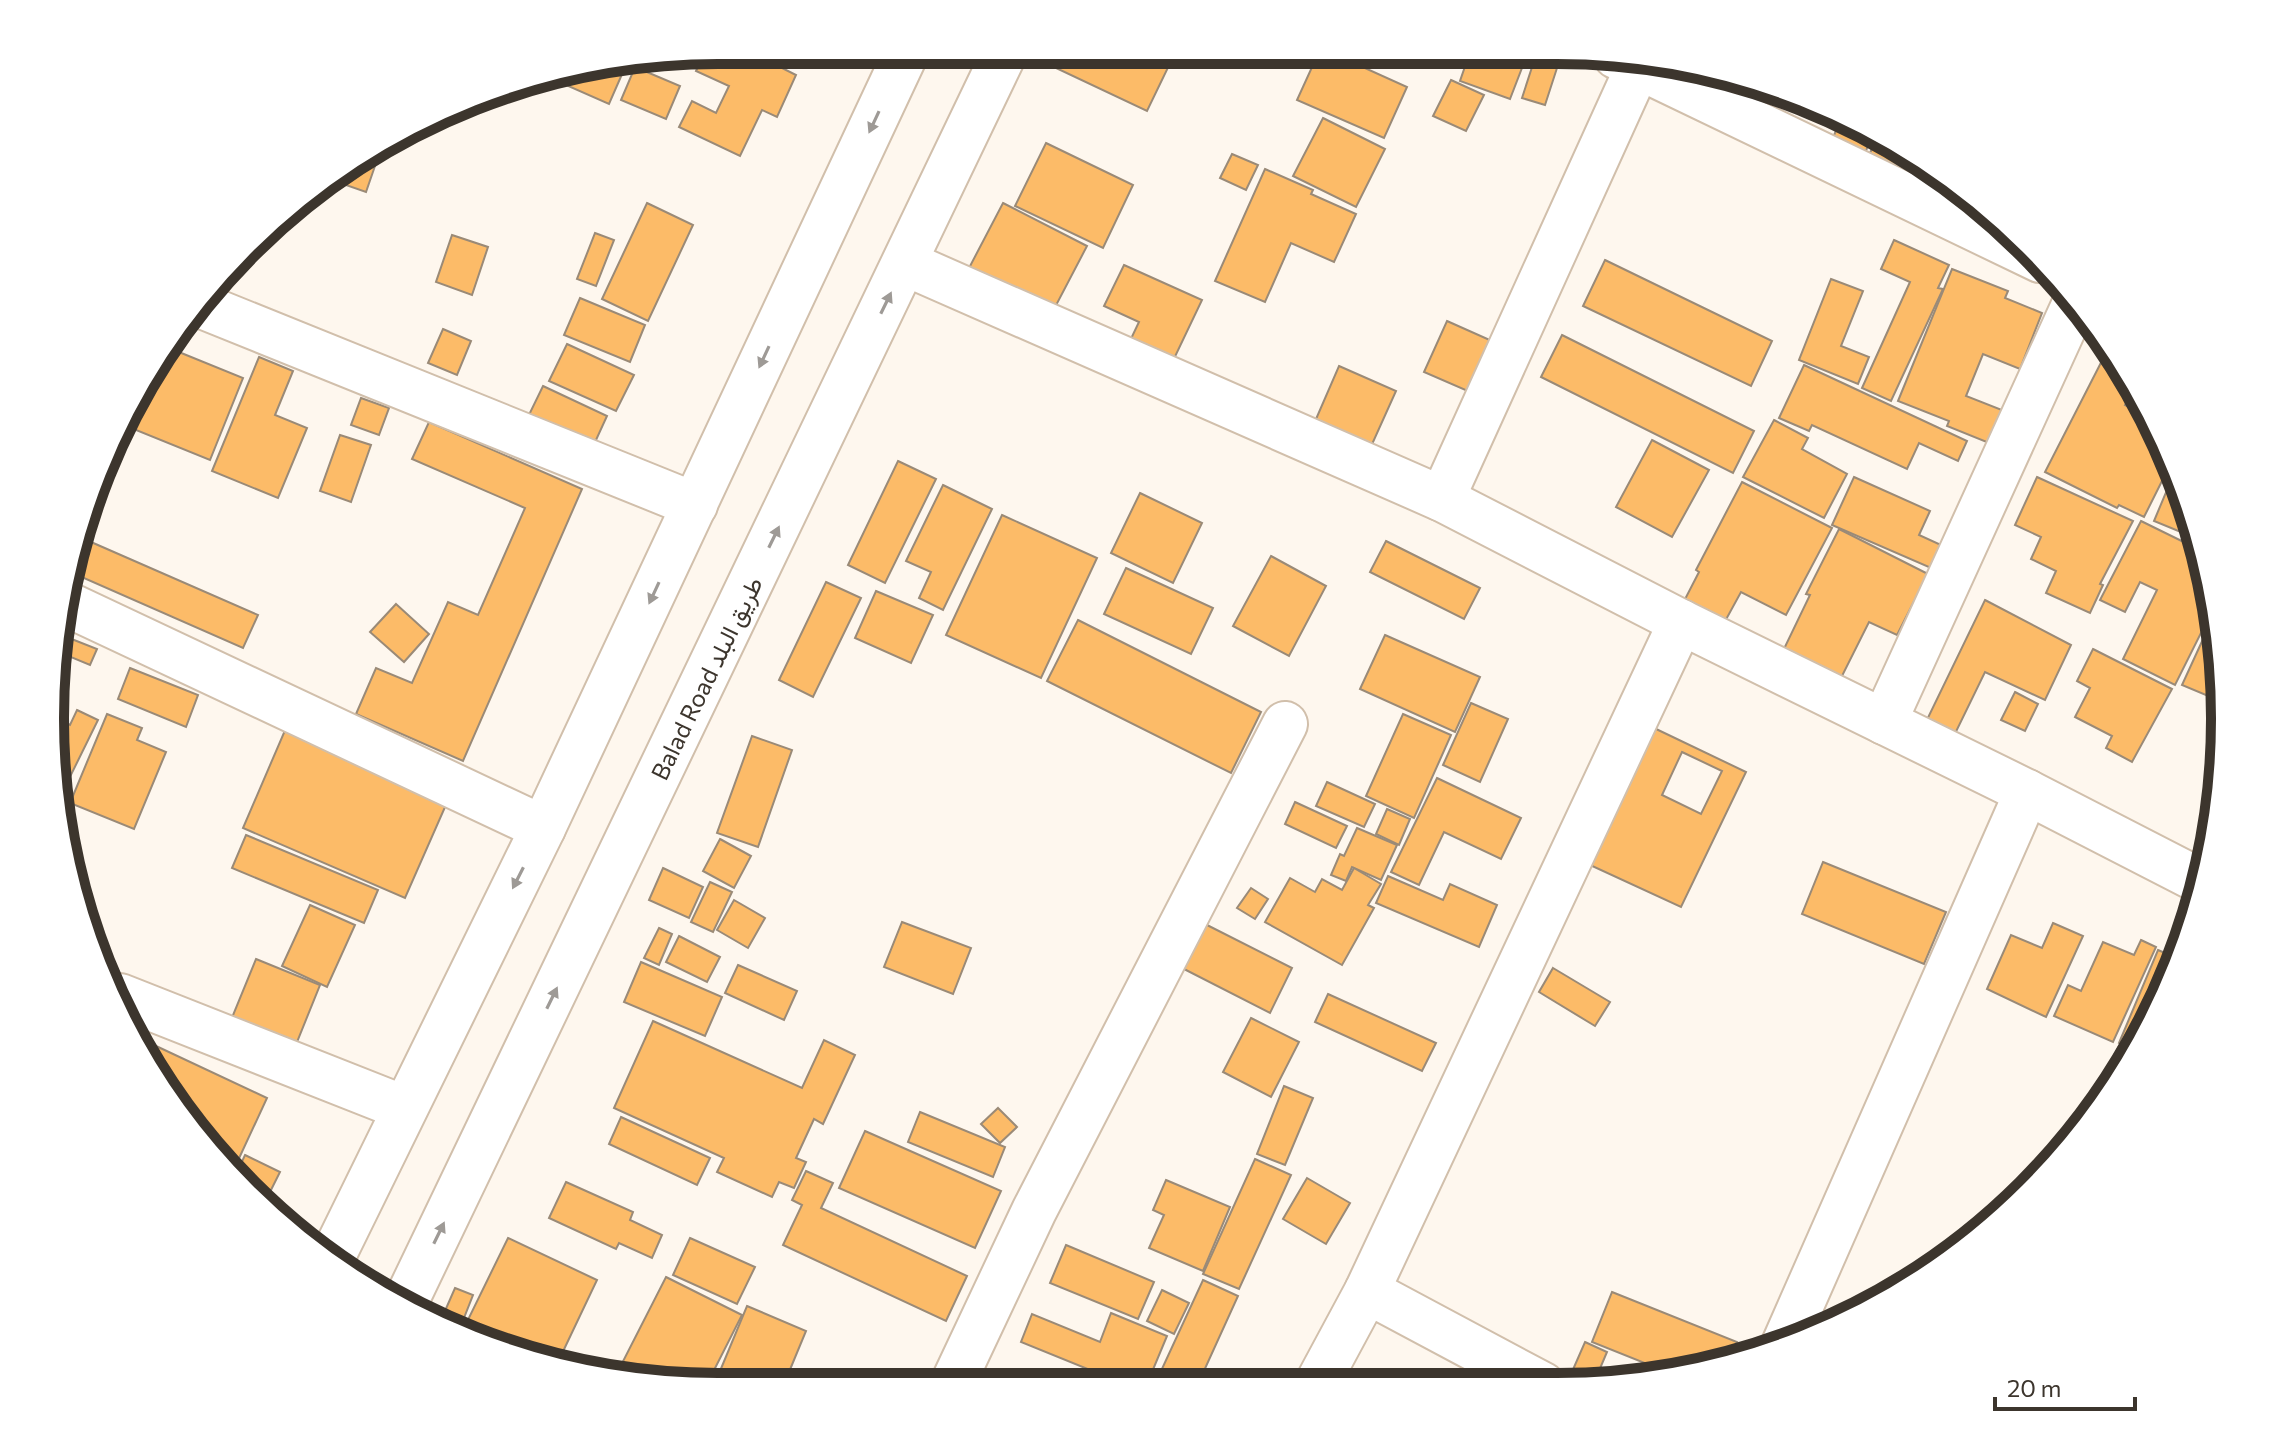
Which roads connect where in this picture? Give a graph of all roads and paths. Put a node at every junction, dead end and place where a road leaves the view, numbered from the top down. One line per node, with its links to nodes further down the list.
1 (901, 64): 10 (main road, one-way to 10)
2 (999, 64): 6 (main road, Balad Road طريق البلد)
3 (1628, 68): 9 (main road)
4 (1661, 73): 5 (main road)
5 (2006, 243)
6 (905, 263): 9 (main road); 22 (main road, Balad Road طريق البلد, one-way to 6)
7 (208, 309): 10 (main road)
8 (2070, 313): 13 (main road)
9 (1442, 499): 12 (main road)
10 (695, 505): 16 (main road, one-way to 16)
11 (74, 607): 16 (main road)
12 (1681, 622): 13 (main road); 21 (main road)
13 (1884, 722): 15 (main road)
14 (1285, 724): 24 (main road)
15 (2027, 792): 17 (main road); 23 (main road)
16 (543, 828): 19 (main road, one-way to 19)
17 (2191, 877)
18 (127, 999): 19 (main road)
19 (404, 1108): 20 (main road)
20 (336, 1249)
21 (1367, 1291): 25 (main road); 26 (main road)
22 (409, 1295)
23 (1791, 1329)
24 (958, 1373)
25 (1323, 1373)
26 (1521, 1373)

